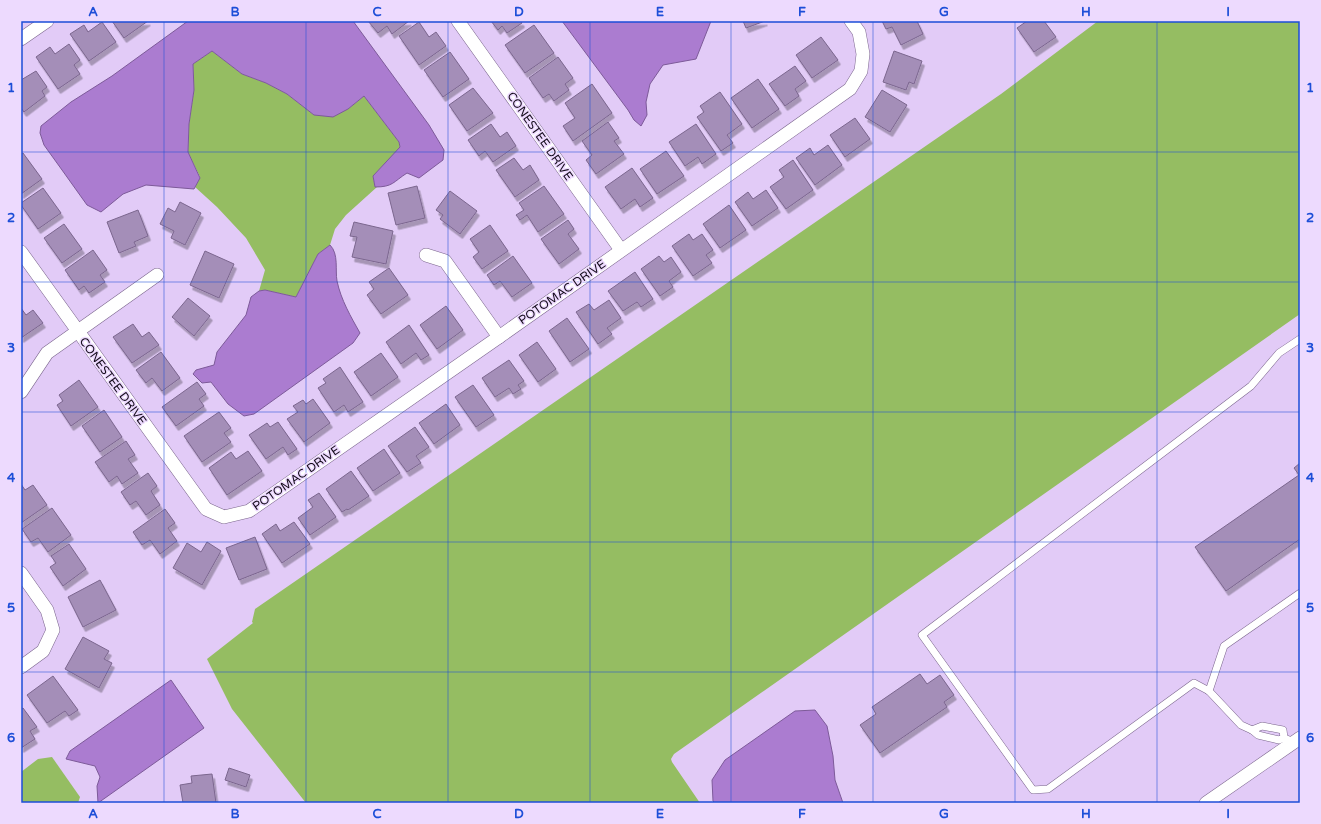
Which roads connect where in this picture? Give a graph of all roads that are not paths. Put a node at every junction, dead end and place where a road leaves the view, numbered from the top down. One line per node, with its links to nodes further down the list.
1 (47, 21): 4 (street)
2 (458, 21): 5 (street, CONESTEE DRIVE)
3 (851, 21): 5 (street, POTOMAC DRIVE)
4 (21, 39)
5 (621, 250): 10 (street, POTOMAC DRIVE)
6 (21, 252): 9 (street, CONESTEE DRIVE)
7 (426, 255): 10 (street)
8 (157, 275): 9 (street)
9 (77, 331): 12 (street); 13 (street, CONESTEE DRIVE)
10 (499, 337): 13 (street, POTOMAC DRIVE)
11 (1300, 339): 17 (lane)
12 (21, 392)
13 (206, 509)
14 (21, 573): 16 (street)
15 (1300, 593): 17 (lane)
16 (21, 667)
17 (1209, 691): 18 (lane)
18 (1293, 739): 19 (street)
19 (1206, 803)

